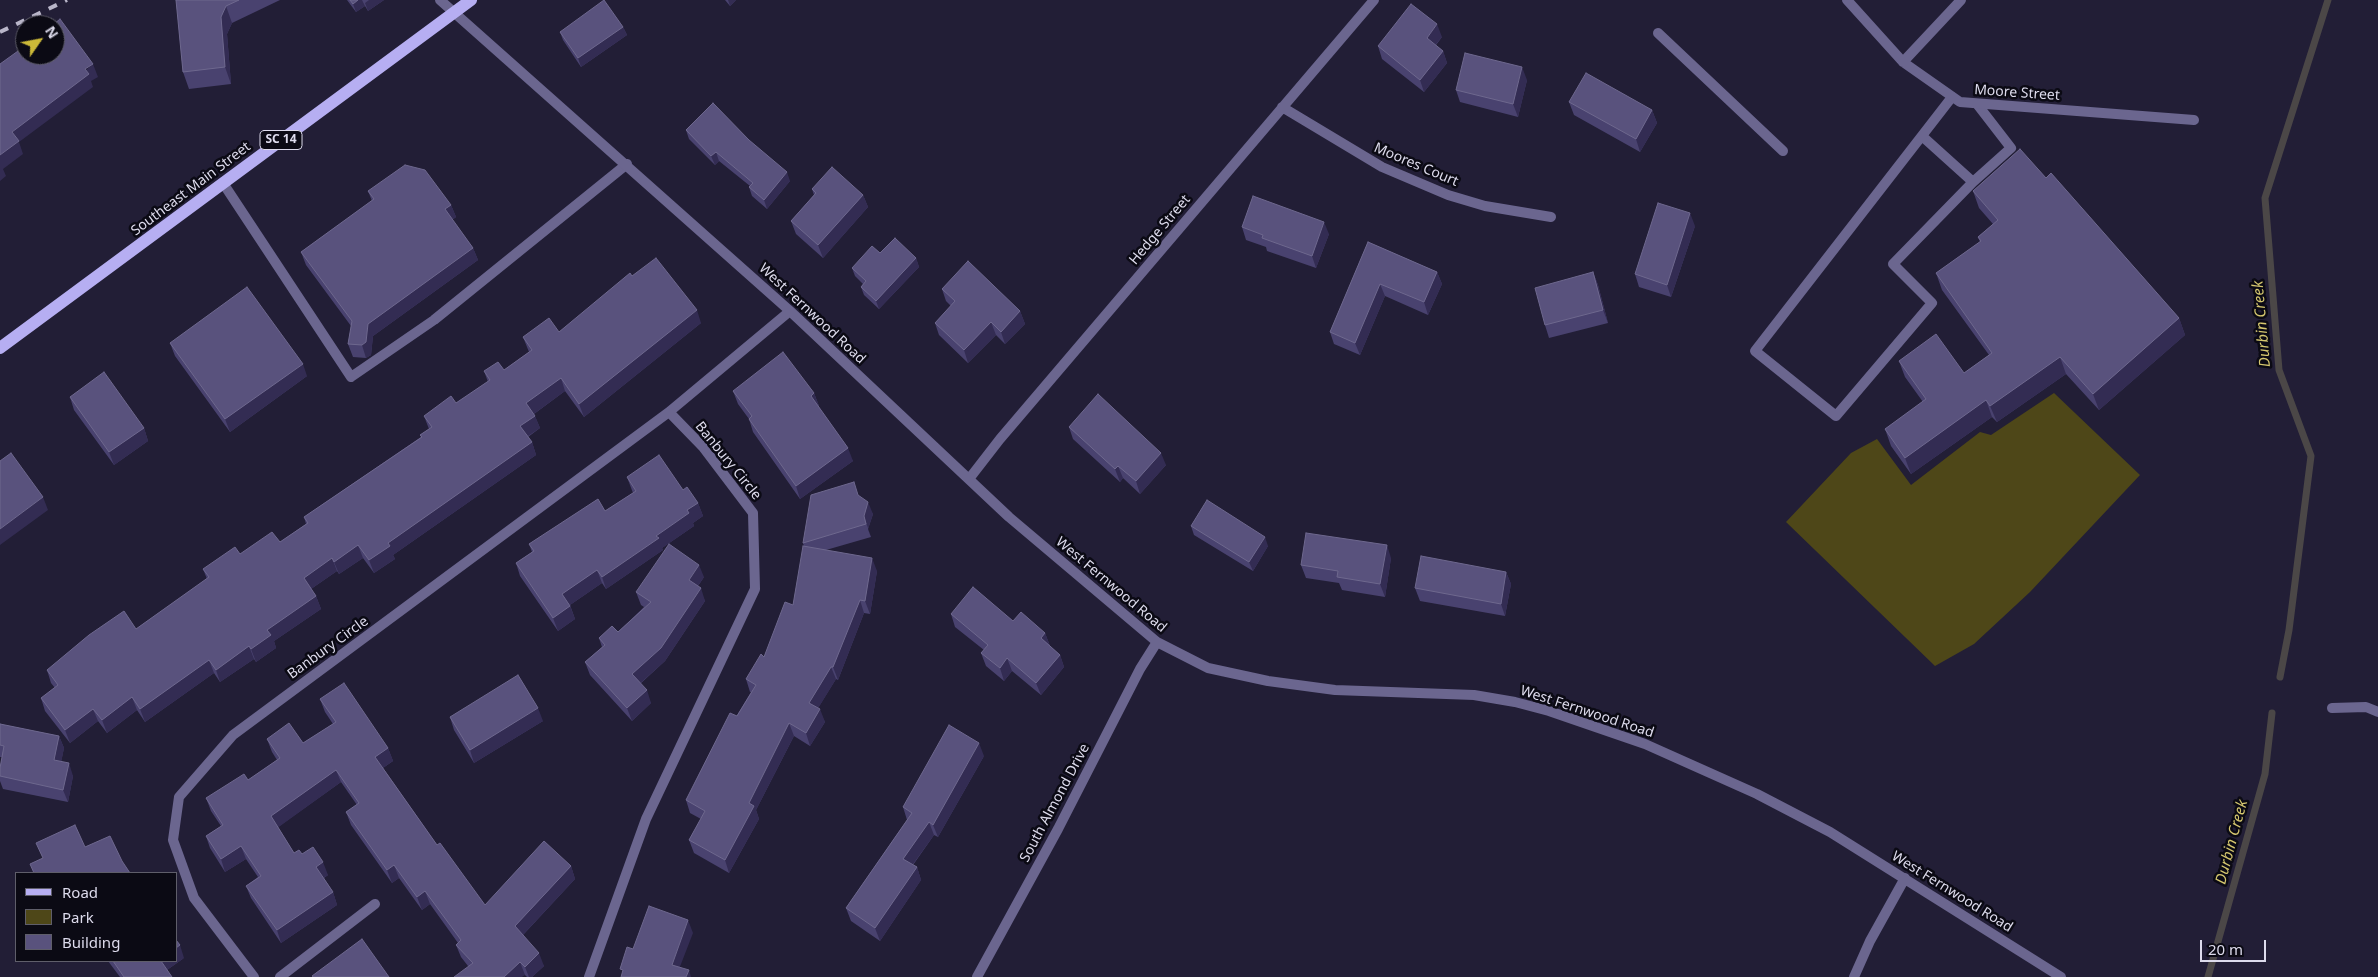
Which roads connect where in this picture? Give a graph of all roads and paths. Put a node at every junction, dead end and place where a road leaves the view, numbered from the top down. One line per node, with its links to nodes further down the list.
1 (440, 0): 6 (street, West Fernwood Road)
2 (471, 0): 6 (main road, Southeast Main Street / SC 14)
3 (1374, 0): 11 (street, Hedge Street)
4 (1846, 0): 8 (street, Moore Street)
5 (1961, 0): 8 (street)
6 (454, 13): 15 (street, West Fernwood Road); 17 (main road, Southeast Main Street / SC 14)
7 (1658, 34): 14 (street)
8 (1903, 62): 9 (street, Moore Street)
9 (1952, 97): 10 (street, Moore Street); 13 (street)
10 (1977, 104): 12 (street, Moore Street); 16 (street)
11 (1282, 107): 18 (street, Moores Court); 22 (street, Hedge Street)
12 (2194, 120)
13 (1922, 136): 16 (street); 16 (street)
14 (1783, 150)
15 (626, 164): 17 (street); 19 (street, West Fernwood Road)
16 (1972, 182)
17 (223, 183): 20 (main road, Southeast Main Street / SC 14)
18 (1551, 217)
19 (790, 311): 21 (street, Banbury Circle); 22 (street, West Fernwood Road)
20 (0, 348)
21 (669, 412): 28 (street, Banbury Circle); 30 (street, Banbury Circle)
22 (969, 478): 23 (street, West Fernwood Road)
23 (1157, 642): 26 (street, West Fernwood Road); 31 (street, South Almond Drive)
24 (2332, 708): 25 (street)
25 (2378, 712)
26 (1905, 878): 32 (street); 33 (street, West Fernwood Road)
27 (376, 904): 29 (street)
28 (254, 977)
29 (280, 977)
30 (588, 977)
31 (977, 977)
32 (1854, 977)
33 (2061, 977)

